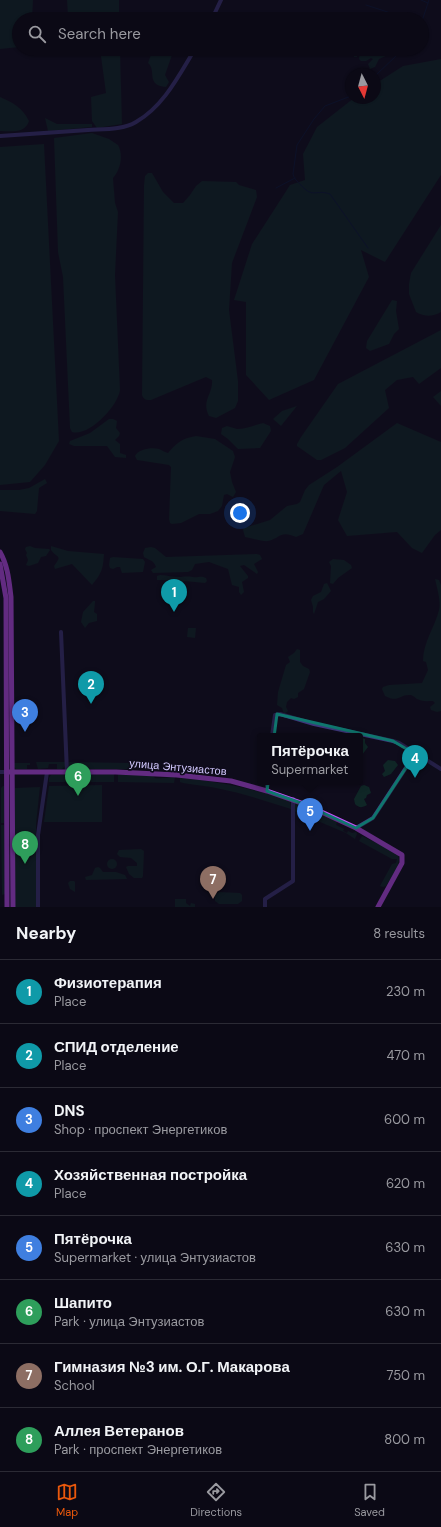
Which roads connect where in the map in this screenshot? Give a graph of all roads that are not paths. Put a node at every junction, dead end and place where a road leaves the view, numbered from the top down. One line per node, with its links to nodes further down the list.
1 (221, 0): 2 (street)
2 (215, 12)
3 (190, 56): 4 (street)
4 (0, 136)
5 (0, 552): 7 (main road)
6 (0, 564): 7 (main road)
7 (9, 597): 8 (main road); 11 (main road)
8 (3, 609): 10 (main road)
9 (61, 632): 24 (street)
10 (6, 643): 11 (main road); 12 (main road)
11 (12, 643): 13 (main road)
12 (6, 662): 13 (main road); 15 (main road)
13 (12, 662): 14 (main road)
14 (13, 686): 15 (main road); 22 (main road)
15 (6, 687): 22 (main road)
16 (272, 733): 17 (street)
17 (356, 733)
18 (363, 735): 19 (street)
19 (415, 754): 20 (street); 28 (street)
20 (441, 769)
21 (0, 772): 22 (street, улица Энтузиастов)
22 (10, 772): 23 (main road, улица Энтузиастов); 29 (main road); 30 (main road)
23 (47, 772): 24 (main road, улица Энтузиастов); 31 (street)
24 (67, 772): 26 (main road, улица Энтузиастов)
25 (267, 785): 26 (street)
26 (267, 791): 27 (main road, улица Энтузиастов)
27 (293, 799): 28 (main road, улица Энтузиастов); 32 (street)
28 (356, 828): 33 (main road, улица Энтузиастов)
29 (7, 907)
30 (13, 907)
31 (38, 907)
32 (265, 907)
33 (378, 907)

